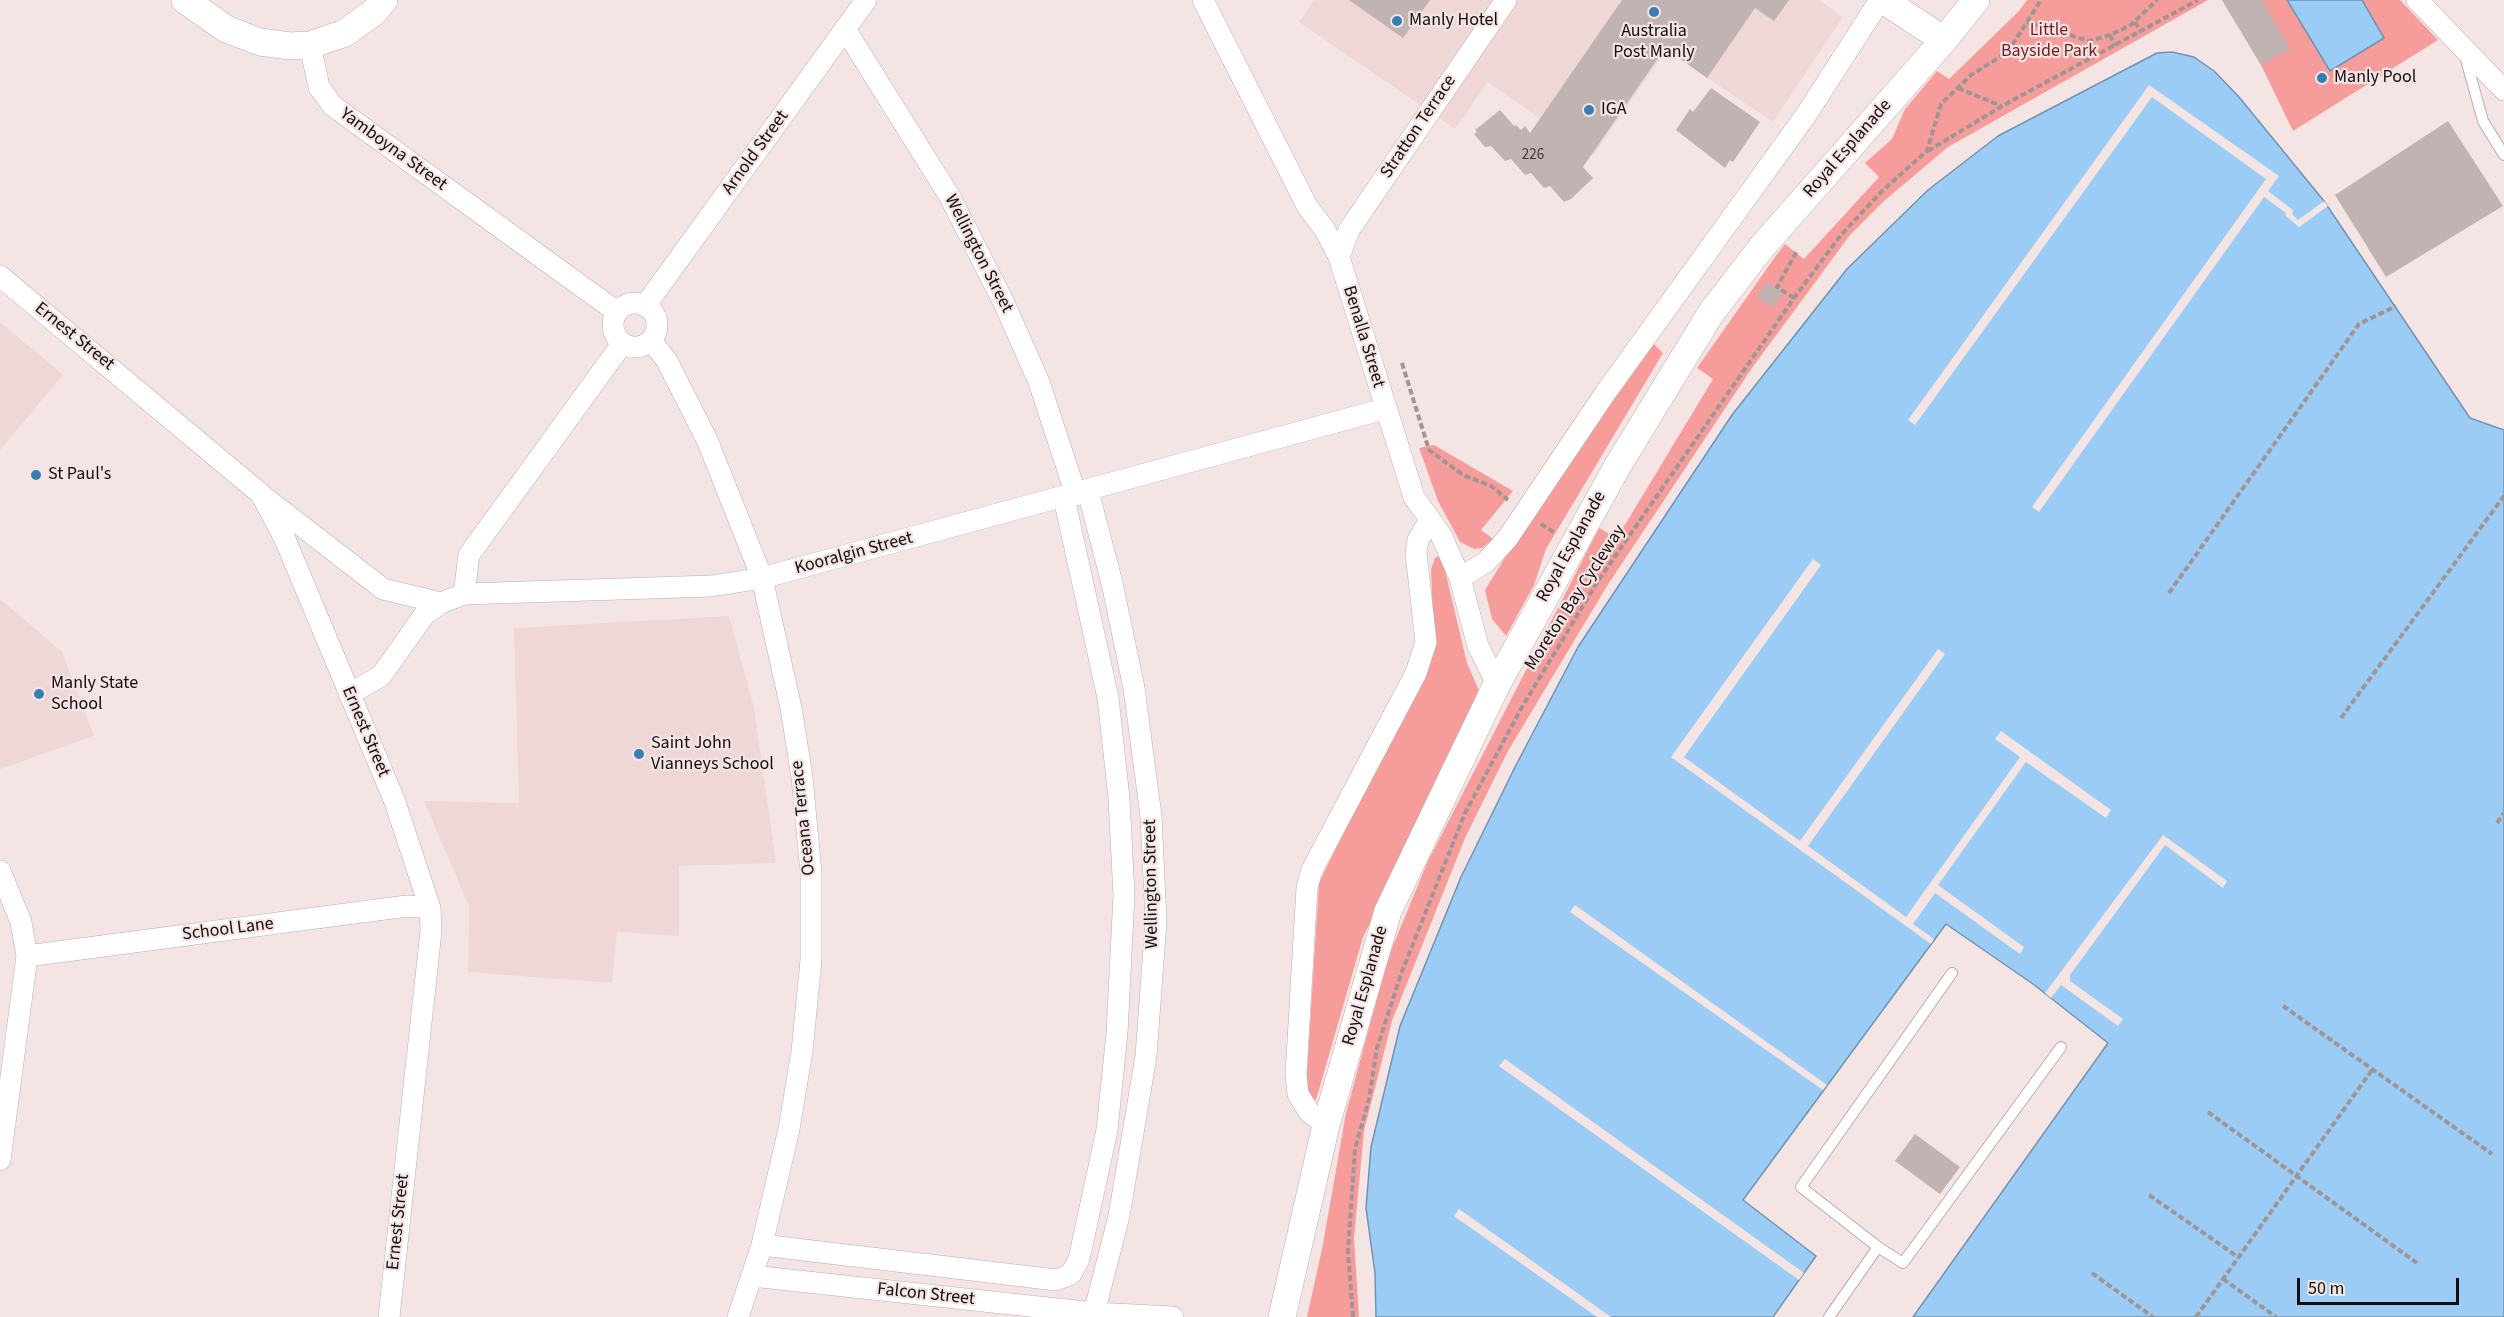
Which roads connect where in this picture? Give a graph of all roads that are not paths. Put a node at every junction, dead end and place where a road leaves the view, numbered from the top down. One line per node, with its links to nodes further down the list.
1 (185, 0): 11 (street)
2 (384, 0): 11 (street)
3 (866, 0): 9 (street, Arnold Street)
4 (1203, 0): 15 (street, Benalla Street)
5 (1506, 0): 15 (street, Stratton Terrace)
6 (1881, 0): 10 (street); 26 (street)
7 (1976, 0): 10 (street, Royal Esplanade)
8 (2417, 0): 12 (street)
9 (845, 29): 17 (street, Arnold Street); 23 (street, Wellington Street)
10 (1944, 40): 29 (street, Royal Esplanade)
11 (310, 45): 18 (street, Yamboyna Street)
12 (2462, 47): 13 (street); 14 (lane)
13 (2504, 90)
14 (2504, 155)
15 (1339, 257): 21 (street, Benalla Street)
16 (0, 276): 22 (street, Ernest Street)
17 (645, 306): 18 (street); 19 (street)
18 (617, 312): 20 (street)
19 (651, 340): 20 (street); 25 (street, Oceana Terrace)
20 (622, 344): 27 (street)
21 (1384, 410): 23 (street, Kooralgin Street); 24 (street, Benalla Street)
22 (261, 494): 28 (street); 30 (street, Ernest Street)
23 (1076, 495): 25 (street, Kooralgin Street); 40 (street, Wellington Street); 42 (street, Wellington Street)
24 (1430, 520): 26 (street, Benalla Street); 36 (street)
25 (762, 578): 27 (street, Kooralgin Street); 38 (street, Oceana Terrace)
26 (1460, 578): 29 (street, Benalla Street)
27 (464, 594): 28 (street, Kooralgin Street)
28 (441, 603): 30 (street, Kooralgin Street)
29 (1497, 684): 36 (street, Royal Esplanade)
30 (349, 694): 32 (street, Ernest Street)
31 (0, 871): 33 (street)
32 (430, 908): 33 (street, School Lane); 43 (street, Ernest Street)
33 (27, 956): 37 (street)
34 (1953, 973): 39 (lane)
35 (2061, 1047): 39 (lane)
36 (1326, 1125): 46 (street, Royal Esplanade)
37 (0, 1160)
38 (762, 1245): 40 (street, Falcon Street); 41 (street, Oceana Terrace)
39 (1878, 1247): 47 (lane)
40 (1071, 1274)
41 (752, 1276): 42 (street, Falcon Street); 44 (street, Oceana Terrace)
42 (1094, 1313): 45 (street, Falcon Street)
43 (389, 1317)
44 (738, 1317)
45 (1173, 1317)
46 (1282, 1317)
47 (1829, 1317)

